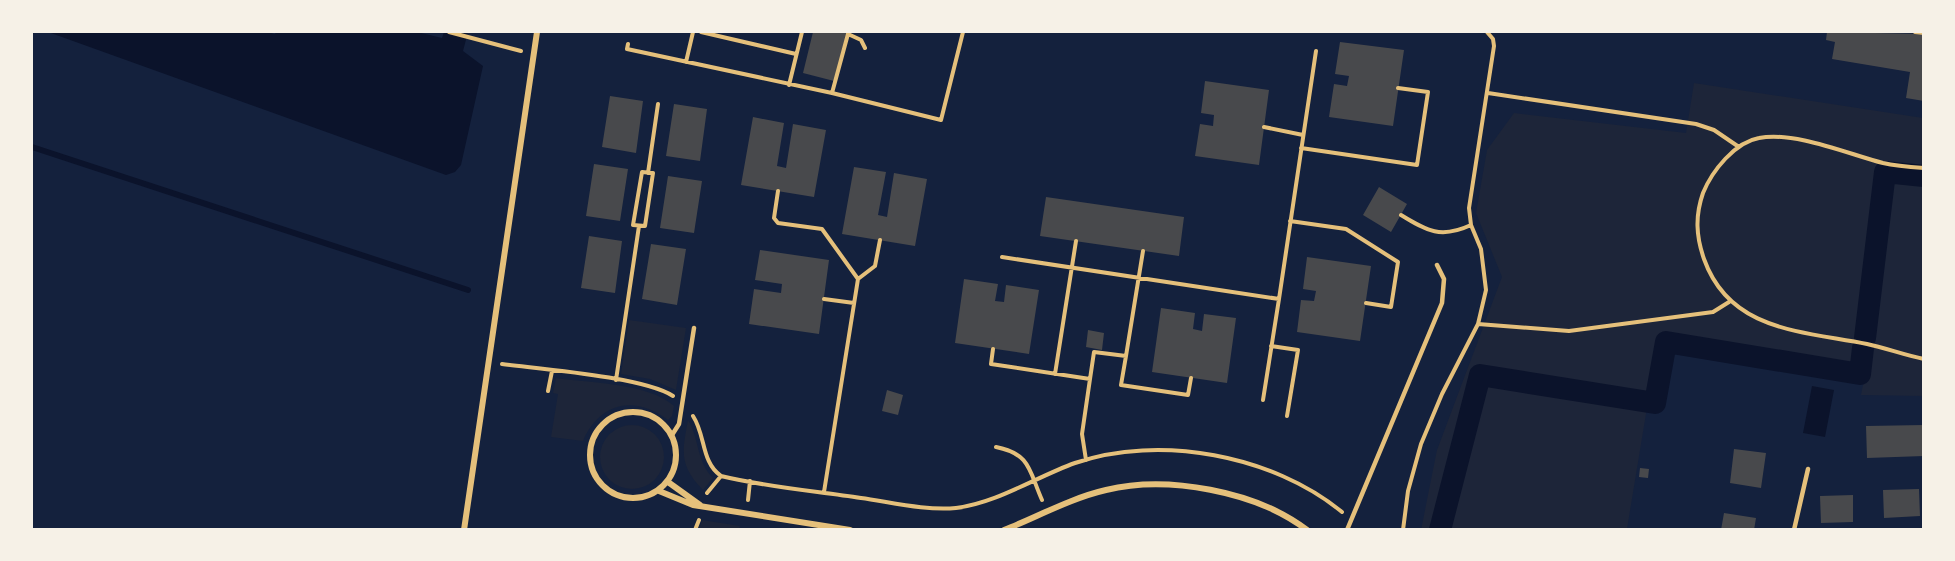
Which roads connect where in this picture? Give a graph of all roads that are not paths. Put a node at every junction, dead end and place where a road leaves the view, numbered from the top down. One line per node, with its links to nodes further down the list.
1 (537, 32): 9 (street)
2 (1437, 265): 13 (lane)
3 (693, 328): 4 (lane)
4 (672, 435): 6 (street); 7 (street)
5 (1808, 469): 14 (lane)
6 (668, 482): 7 (street); 8 (street)
7 (659, 491): 8 (street)
8 (703, 507): 10 (street)
9 (464, 530)
10 (850, 530)
11 (1004, 530): 12 (street)
12 (1307, 530)
13 (1347, 530)
14 (1794, 530)

